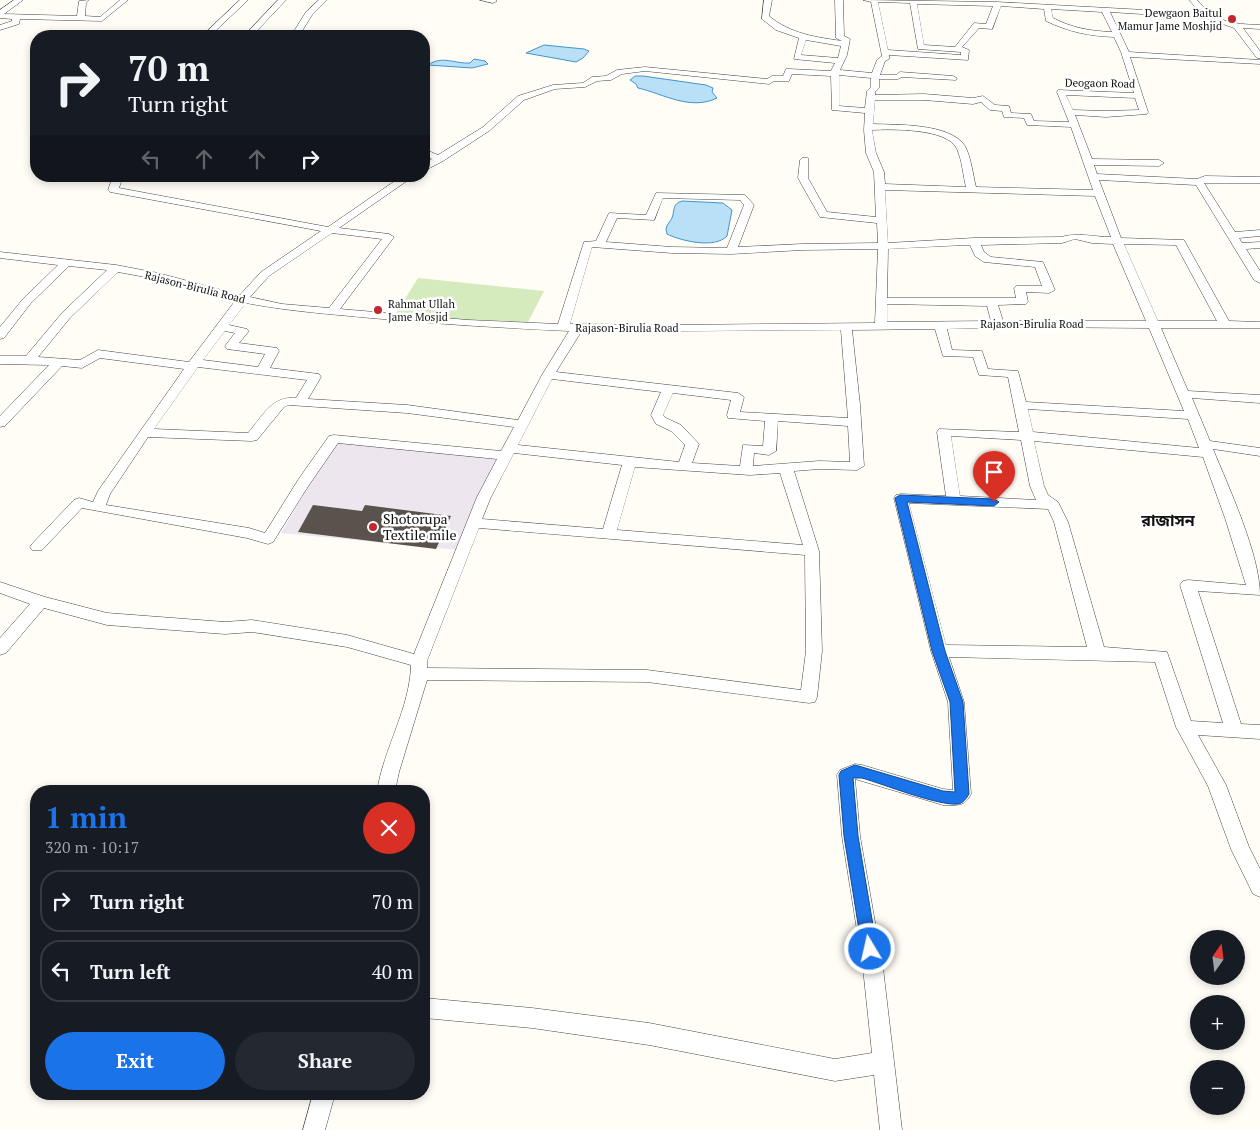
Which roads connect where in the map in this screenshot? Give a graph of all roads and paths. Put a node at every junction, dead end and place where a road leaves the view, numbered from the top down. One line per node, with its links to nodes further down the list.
1 (19, 0): 23 (street)
2 (84, 0): 26 (street)
3 (124, 0): 26 (street)
4 (244, 0): 30 (street)
5 (282, 0): 31 (street)
6 (323, 0): 32 (street)
7 (484, 0): 14 (street)
8 (768, 0): 34 (street)
9 (839, 0): 35 (street)
10 (866, 0): 11 (street)
11 (874, 0): 15 (street); 37 (street)
12 (1070, 0): 21 (street)
13 (1193, 0): 24 (street)
14 (493, 1)
15 (898, 1): 16 (street)
16 (913, 2): 17 (street); 36 (street)
17 (973, 2): 19 (street)
18 (1017, 2): 19 (street); 20 (street)
19 (997, 4): 36 (street)
20 (1047, 6): 21 (street); 33 (street)
21 (1072, 8): 22 (street)
22 (1105, 10): 24 (street); 33 (street, Deogaon Road)
23 (0, 15): 25 (street)
24 (1207, 16): 27 (street)
25 (16, 17): 26 (street); 29 (street)
26 (81, 18)
27 (1237, 26): 28 (street); 39 (street)
28 (1260, 27)
29 (0, 28)
30 (212, 30)
31 (254, 30)
32 (299, 30)
33 (1117, 35): 38 (street, Deogaon Road)
34 (802, 36): 35 (street); 40 (street)
35 (845, 44): 40 (street)
36 (957, 49): 37 (street)
37 (885, 52): 43 (street)
38 (1126, 54): 41 (street); 45 (street, Deogaon Road)
39 (1260, 56)
40 (840, 61): 42 (street)
41 (1260, 62)
42 (835, 73): 43 (street); 47 (street); 52 (street)
43 (875, 76): 44 (street); 46 (street)
44 (952, 78)
45 (1139, 96): 48 (street); 48 (street, Deogaon Road)
46 (870, 98): 47 (street); 49 (street)
47 (869, 111): 50 (street)
48 (1070, 112): 49 (street, Deogaon Road)
49 (1075, 125): 54 (street, Deogaon Road)
50 (868, 127): 62 (street); 63 (street)
51 (430, 155): 52 (street)
52 (440, 159): 56 (street)
53 (805, 160): 65 (street)
54 (1089, 162): 55 (street); 57 (street, Deogaon Road)
55 (1159, 163)
56 (430, 165)
57 (1092, 178): 61 (street); 64 (street, Deogaon Road)
58 (1260, 180): 61 (street)
59 (116, 182): 66 (street)
60 (400, 182): 66 (street)
61 (1199, 182): 68 (street)
62 (879, 187): 63 (street); 65 (street)
63 (972, 190): 64 (street)
64 (1098, 192): 69 (street, Deogaon Road)
65 (881, 220): 73 (street)
66 (330, 230): 81 (street); 84 (street)
67 (1260, 232): 68 (street)
68 (1233, 235): 74 (street)
69 (1117, 239): 76 (street); 87 (street, Deogaon Road); 89 (street)
70 (974, 241): 73 (street); 76 (street); 76 (street)
71 (600, 245): 75 (street); 75 (street); 93 (street)
72 (1260, 245): 74 (street)
73 (883, 246): 75 (street); 82 (street)
74 (1240, 246): 80 (street)
75 (731, 251)
76 (1036, 252): 83 (street)
77 (3, 259): 78 (street, Rajason-Birulia Road)
78 (66, 263): 79 (street, Rajason-Birulia Road); 94 (street)
79 (116, 268): 81 (street, Rajason-Birulia Road); 96 (street)
80 (1260, 280)
81 (244, 299): 84 (street, Rajason-Birulia Road); 92 (street)
82 (882, 300): 83 (street); 88 (street)
83 (992, 303): 86 (street)
84 (332, 312): 93 (street, Rajason-Birulia Road)
85 (940, 324): 86 (street, Rajason-Birulia Road); 88 (street, Rajason-Birulia Road); 105 (street)
86 (998, 324): 87 (street, Rajason-Birulia Road)
87 (1154, 324): 89 (street, Rajason-Birulia Road); 102 (street, Deogaon Road)
88 (882, 325): 91 (street, Rajason-Birulia Road)
89 (1225, 325): 90 (street, Rajason-Birulia Road)
90 (1260, 325)
91 (846, 326): 93 (street, Rajason-Birulia Road); 108 (street)
92 (221, 328): 98 (street); 99 (street)
93 (570, 328): 100 (street)
94 (0, 335)
95 (0, 360): 96 (street)
96 (29, 360): 97 (street)
97 (58, 363): 98 (street); 109 (street)
98 (193, 365): 99 (street); 111 (street)
99 (262, 371): 104 (street)
100 (548, 375): 101 (street); 110 (street)
101 (669, 389): 107 (street); 117 (street)
102 (1184, 394): 103 (street); 106 (street, Deogaon Road)
103 (1260, 399)
104 (300, 402): 110 (street); 111 (street)
105 (1020, 405): 106 (street); 112 (street)
106 (1192, 415): 113 (street, Deogaon Road)
107 (772, 417): 108 (street); 119 (street)
108 (854, 422): 118 (street)
109 (0, 423)
110 (522, 424): 114 (street)
111 (145, 433): 122 (street)
112 (1028, 436): 113 (street); 120 (street); 121 (street)
113 (1206, 449): 115 (street); 128 (street, Deogaon Road)
114 (508, 452): 116 (street); 122 (street); 123 (street)
115 (1260, 452)
116 (630, 462): 117 (street); 124 (street)
117 (684, 467): 119 (street)
118 (786, 469): 119 (street); 126 (street)
119 (746, 470)
120 (954, 501): 121 (street); 131 (street)
121 (1054, 505): 132 (street)
122 (98, 508): 125 (street)
123 (474, 523): 124 (street); 133 (street)
124 (609, 534): 126 (street)
125 (37, 547)
126 (812, 551): 133 (street)
127 (0, 587): 129 (street)
128 (1258, 591): 135 (street)
129 (40, 602): 130 (street); 133 (street)
130 (0, 649)
131 (939, 651): 132 (street); 140 (street)
132 (1097, 653): 134 (street)
133 (419, 668): 137 (street)
134 (1185, 727): 135 (street); 138 (street)
135 (1234, 730): 136 (street)
136 (1260, 732)
137 (387, 785)
138 (1260, 888)
139 (430, 1009): 140 (street)
140 (884, 1062): 143 (street)
141 (322, 1100): 142 (street)
142 (314, 1130)
143 (892, 1130)

